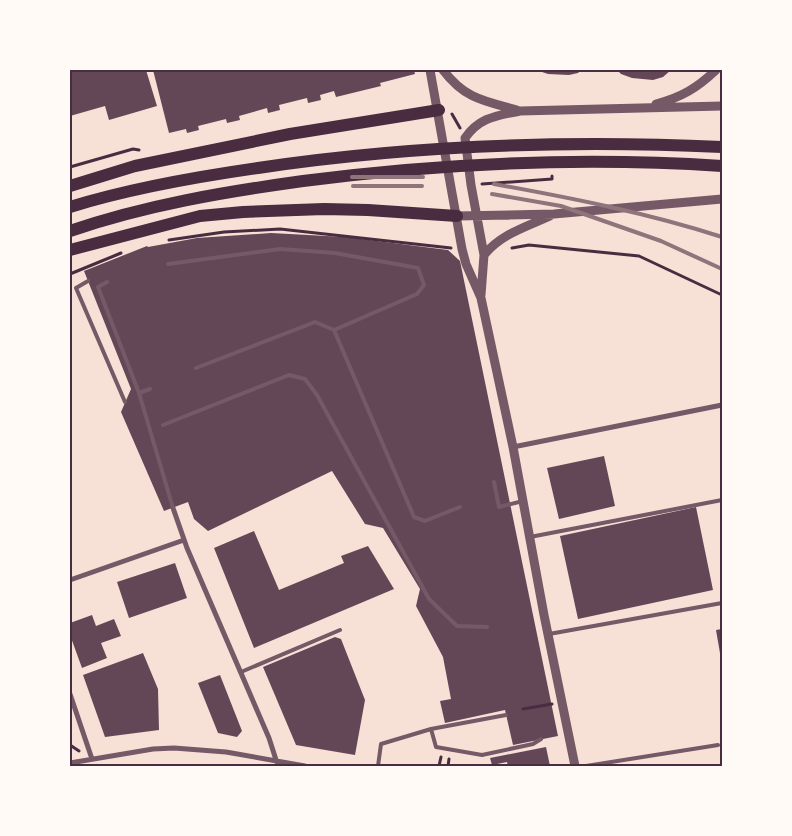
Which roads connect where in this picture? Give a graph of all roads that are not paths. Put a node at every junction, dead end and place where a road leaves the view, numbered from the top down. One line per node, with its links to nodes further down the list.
1 (430, 70): 6 (street)
2 (443, 70): 7 (street)
3 (716, 70): 5 (street)
4 (722, 106): 5 (street)
5 (644, 108): 7 (street)
6 (444, 110): 10 (main road); 14 (street)
7 (520, 110): 15 (street)
8 (722, 147): 12 (main road)
9 (722, 166): 16 (main road)
10 (70, 186)
11 (722, 199): 13 (street)
12 (70, 207)
13 (554, 214): 15 (street); 18 (street)
14 (457, 216): 15 (street); 17 (main road); 22 (street)
15 (477, 216): 18 (street)
16 (70, 231)
17 (70, 250)
18 (484, 255): 22 (street)
19 (168, 264): 23 (lane)
20 (88, 281): 27 (lane)
21 (107, 282): 26 (lane)
22 (481, 298): 30 (street)
23 (334, 330): 24 (lane); 34 (lane)
24 (196, 368)
25 (150, 389): 26 (lane)
26 (139, 393): 35 (lane)
27 (125, 402)
28 (722, 405): 30 (street)
29 (163, 425): 40 (lane)
30 (513, 446): 33 (street)
31 (494, 482): 33 (lane)
32 (722, 500): 36 (lane)
33 (523, 502): 36 (street)
34 (460, 507)
35 (173, 508): 37 (street)
36 (530, 538): 42 (street)
37 (184, 540): 38 (street); 43 (street)
38 (70, 580)
39 (722, 604): 42 (lane)
40 (487, 627)
41 (340, 630): 43 (lane)
42 (548, 634): 54 (street)
43 (241, 672): 51 (street)
44 (70, 694): 49 (street)
45 (506, 715): 46 (lane)
46 (431, 729): 47 (lane); 53 (lane)
47 (541, 739)
48 (718, 745): 55 (lane)
49 (92, 759): 50 (street); 51 (street)
50 (70, 763)
51 (277, 763): 52 (street)
52 (305, 766)
53 (378, 766)
54 (575, 766)
55 (586, 766)

